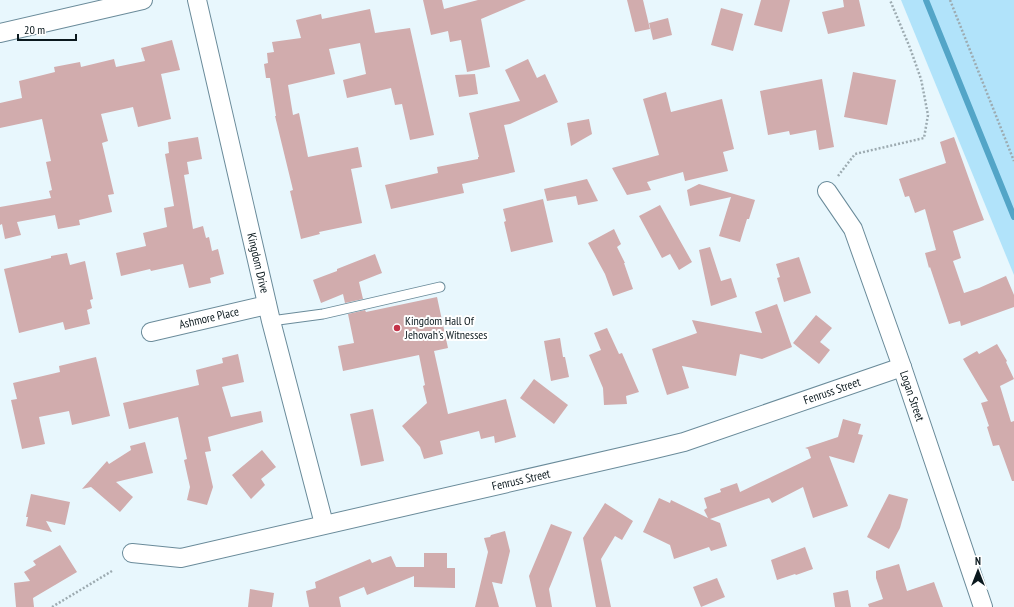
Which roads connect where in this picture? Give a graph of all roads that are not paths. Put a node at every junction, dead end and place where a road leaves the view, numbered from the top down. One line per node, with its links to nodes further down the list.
1 (143, 0): 3 (street)
2 (197, 0): 6 (street, Kingdom Drive)
3 (0, 33)
4 (827, 191): 8 (street, Logan Street)
5 (440, 287): 6 (lane)
6 (269, 313): 7 (street, Ashmore Place); 9 (street, Kingdom Drive)
7 (151, 332)
8 (902, 367): 9 (street, Fenruss Street); 11 (street, Logan Street)
9 (324, 524): 10 (street, Fenruss Street)
10 (132, 554)
11 (983, 607)

